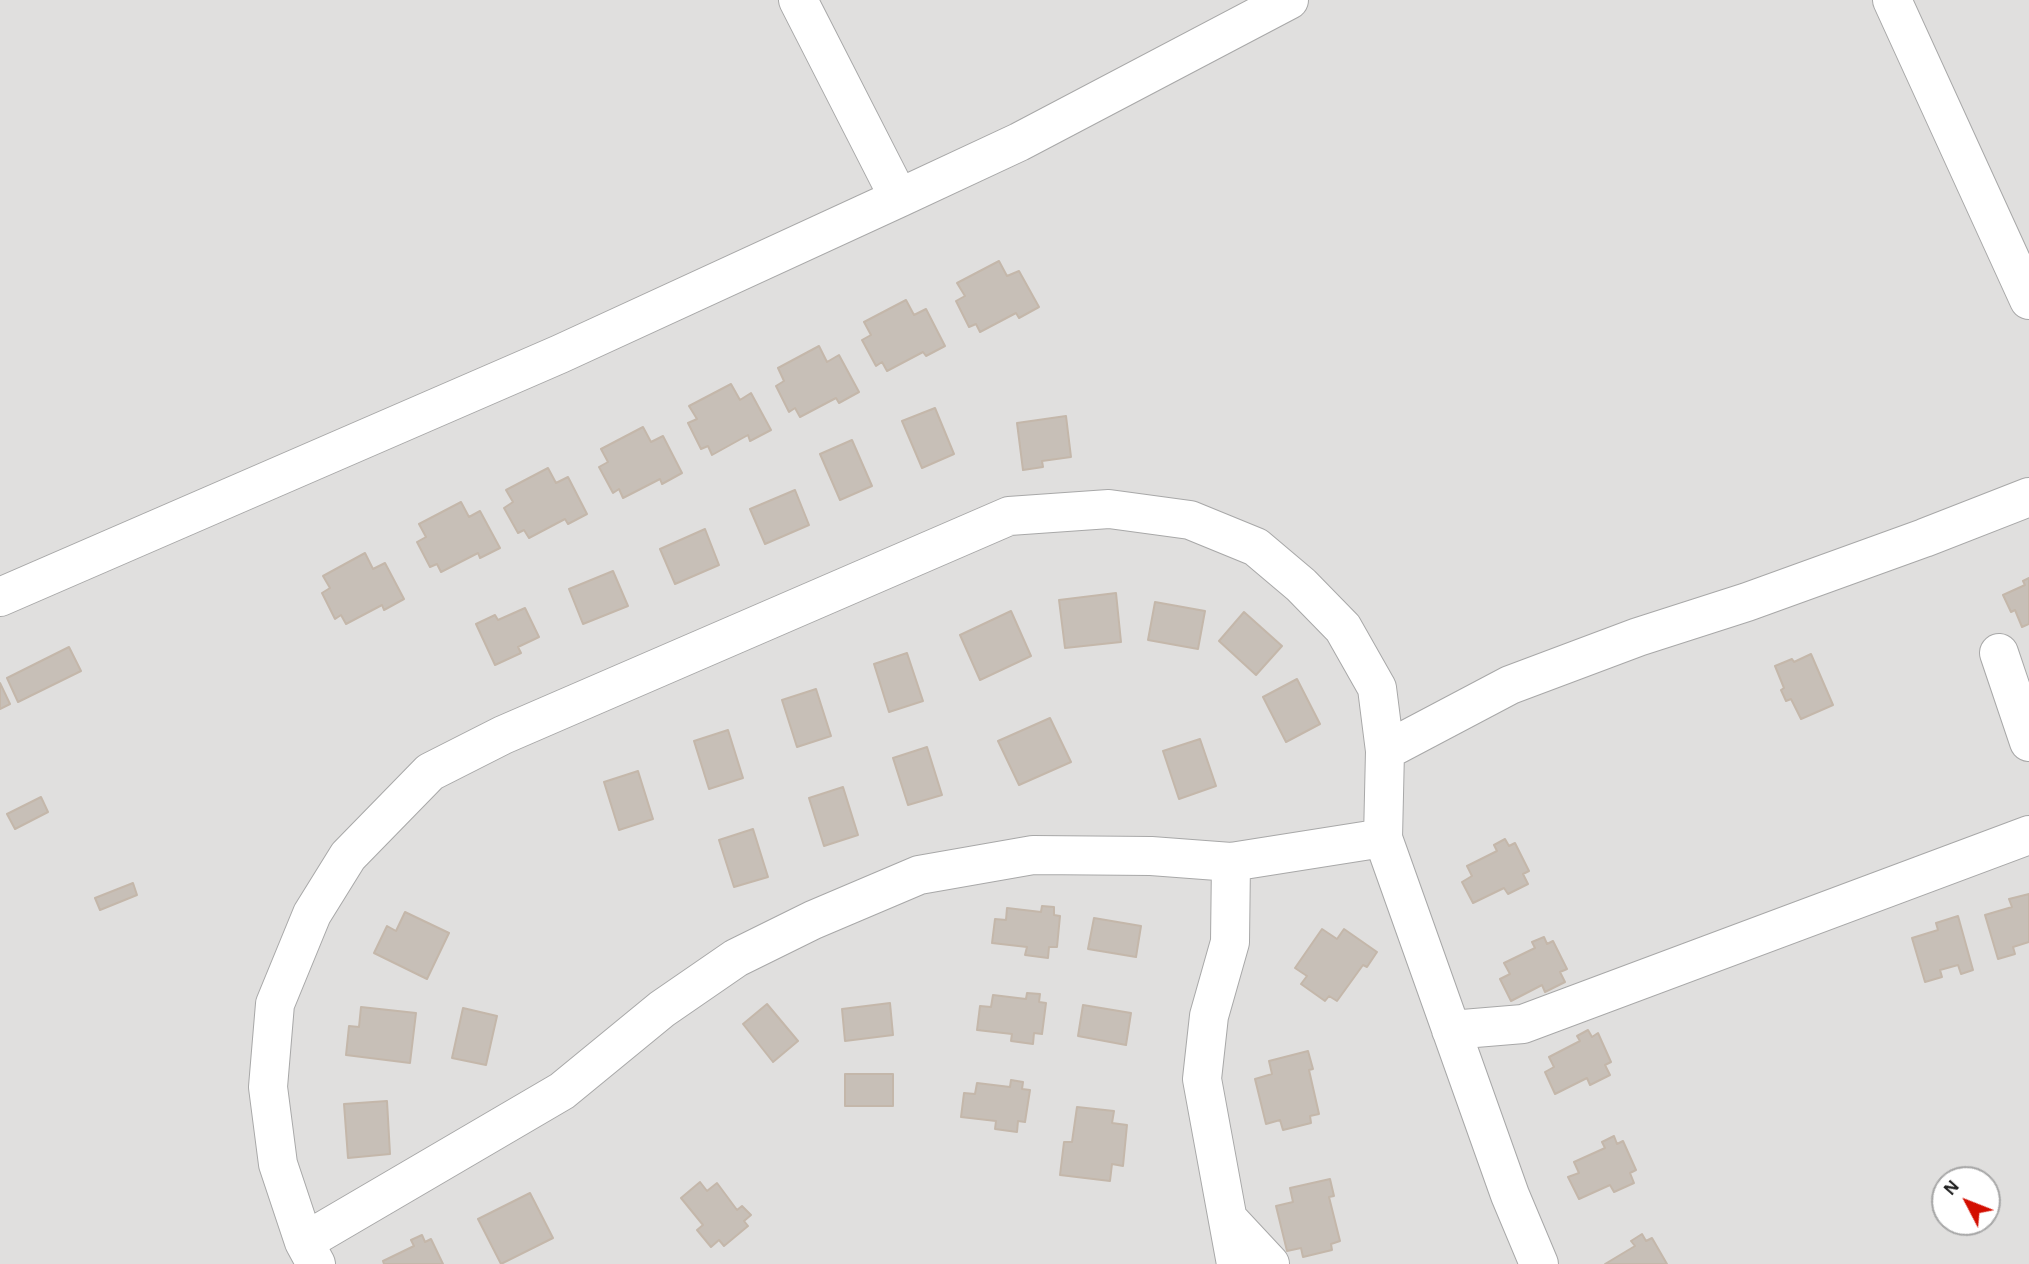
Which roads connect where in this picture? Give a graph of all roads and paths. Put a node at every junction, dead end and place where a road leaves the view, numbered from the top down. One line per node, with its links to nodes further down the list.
1 (797, 0): 4 (street)
2 (1289, 0): 4 (street)
3 (1892, 0): 5 (street)
4 (900, 198): 7 (street)
5 (2029, 300)
6 (2029, 497): 10 (street)
7 (0, 597)
8 (1998, 653): 9 (street)
9 (2029, 742)
10 (1385, 751): 12 (street); 16 (street)
11 (2029, 835): 14 (street)
12 (1382, 838): 13 (street); 14 (street)
13 (1231, 862): 15 (street); 16 (street)
14 (1451, 1030): 19 (street)
15 (1229, 1220): 17 (street); 18 (street)
16 (310, 1253)
17 (1236, 1264)
18 (1270, 1264)
19 (1539, 1264)

